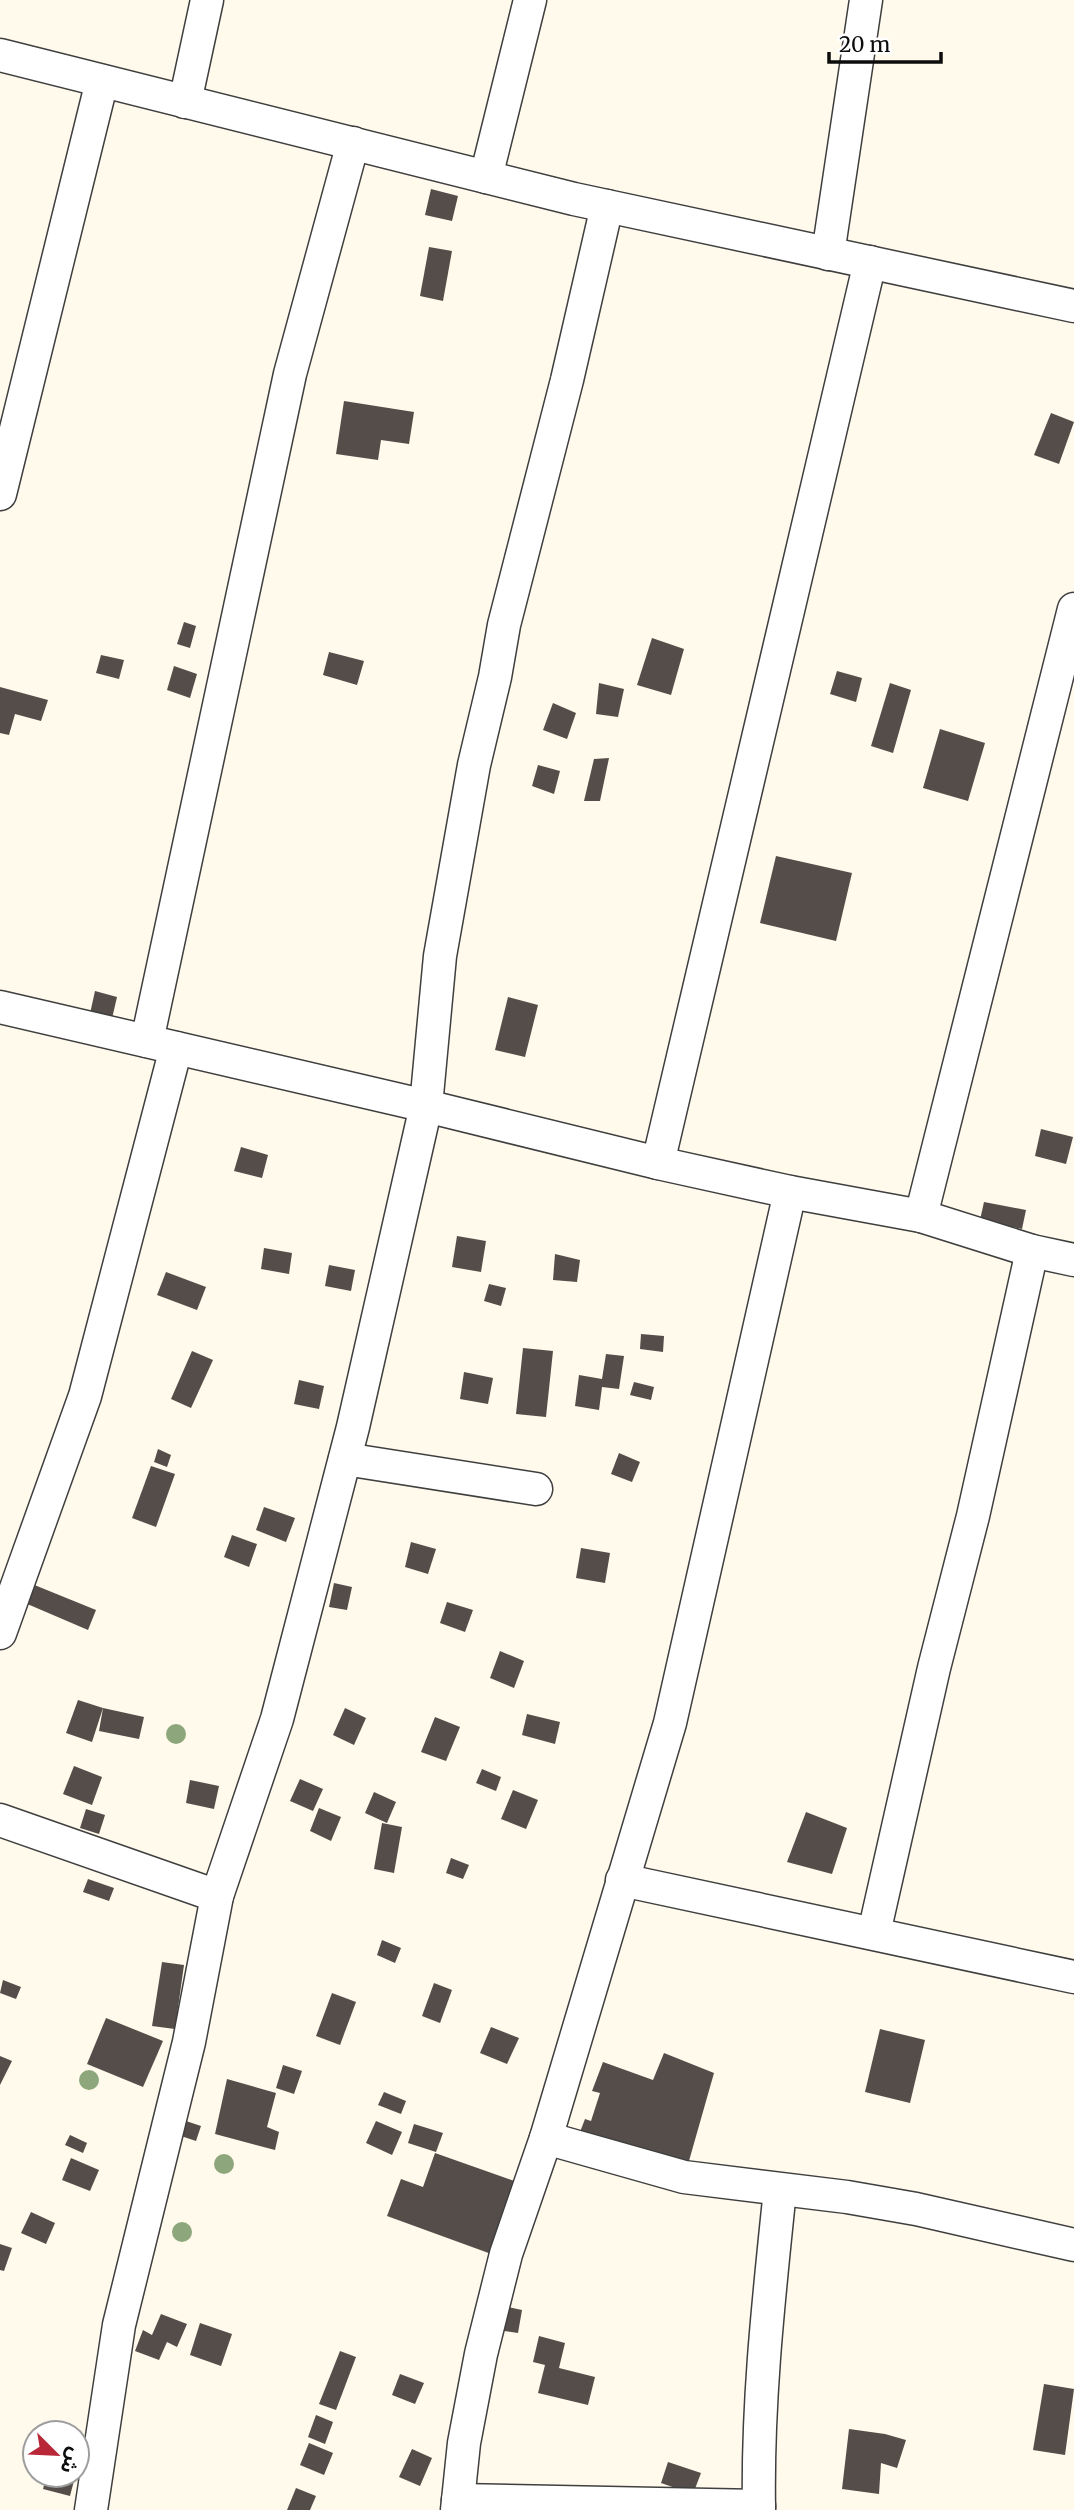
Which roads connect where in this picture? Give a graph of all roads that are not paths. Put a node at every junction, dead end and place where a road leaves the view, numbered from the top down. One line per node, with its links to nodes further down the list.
1 (207, 0): 6 (street)
2 (530, 0): 8 (street)
3 (866, 0): 10 (street)
4 (0, 55): 5 (street)
5 (102, 81): 6 (street); 13 (street)
6 (185, 102): 7 (street)
7 (353, 143): 8 (street); 16 (street)
8 (486, 177): 9 (street)
9 (607, 206): 10 (street); 17 (street)
10 (828, 254): 11 (street)
11 (870, 262): 12 (street); 18 (street)
12 (1074, 306)
13 (0, 494)
14 (1074, 609): 20 (street)
15 (0, 1007): 16 (street)
16 (161, 1045): 17 (street); 25 (street)
17 (426, 1107): 18 (street); 23 (street)
18 (657, 1163): 19 (street)
19 (790, 1192): 20 (street); 27 (street)
20 (921, 1216): 21 (street)
21 (1032, 1251): 22 (street); 29 (street)
22 (1074, 1260)
23 (345, 1460): 24 (street); 28 (street)
24 (536, 1489)
25 (0, 1633)
26 (0, 1820): 28 (street)
27 (622, 1881): 29 (street); 31 (street)
28 (217, 1896): 36 (street)
29 (874, 1933): 30 (street)
30 (1074, 1977)
31 (546, 2138): 32 (street); 34 (street)
32 (780, 2190): 33 (street); 35 (street)
33 (1074, 2245)
34 (458, 2505): 35 (street)
35 (759, 2508)
36 (91, 2510)

